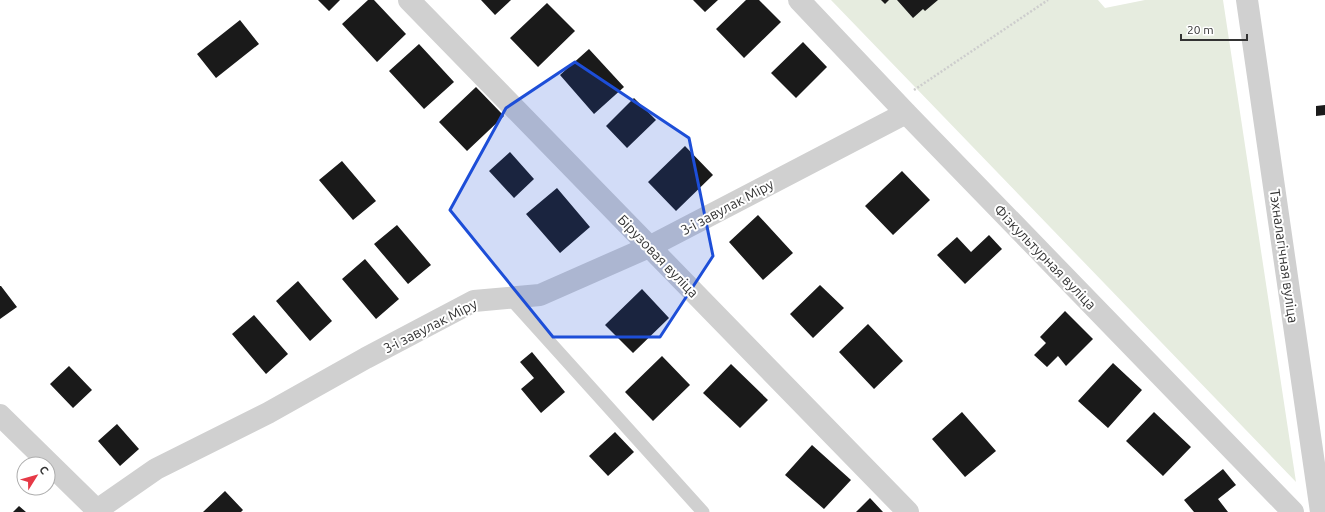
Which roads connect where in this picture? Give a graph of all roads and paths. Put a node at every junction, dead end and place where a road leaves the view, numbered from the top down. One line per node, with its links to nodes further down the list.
1 (409, 0): 6 (street, Бірузовая вуліца)
2 (799, 0): 5 (street, Фізкультурная вуліца)
3 (1048, 0): 5 (path)
4 (1247, 0): 13 (street, Тэхналагічная вуліца)
5 (901, 108): 6 (street, 3-і завулак Міру); 12 (street, Фізкультурная вуліца)
6 (649, 247): 7 (street, 3-і завулак Міру); 11 (street, Бірузовая вуліца)
7 (510, 298): 9 (street, 3-і завулак Міру); 10 (lane)
8 (0, 415): 9 (street)
9 (98, 511)
10 (703, 512)
11 (908, 512)
12 (1293, 512)
13 (1321, 512)

